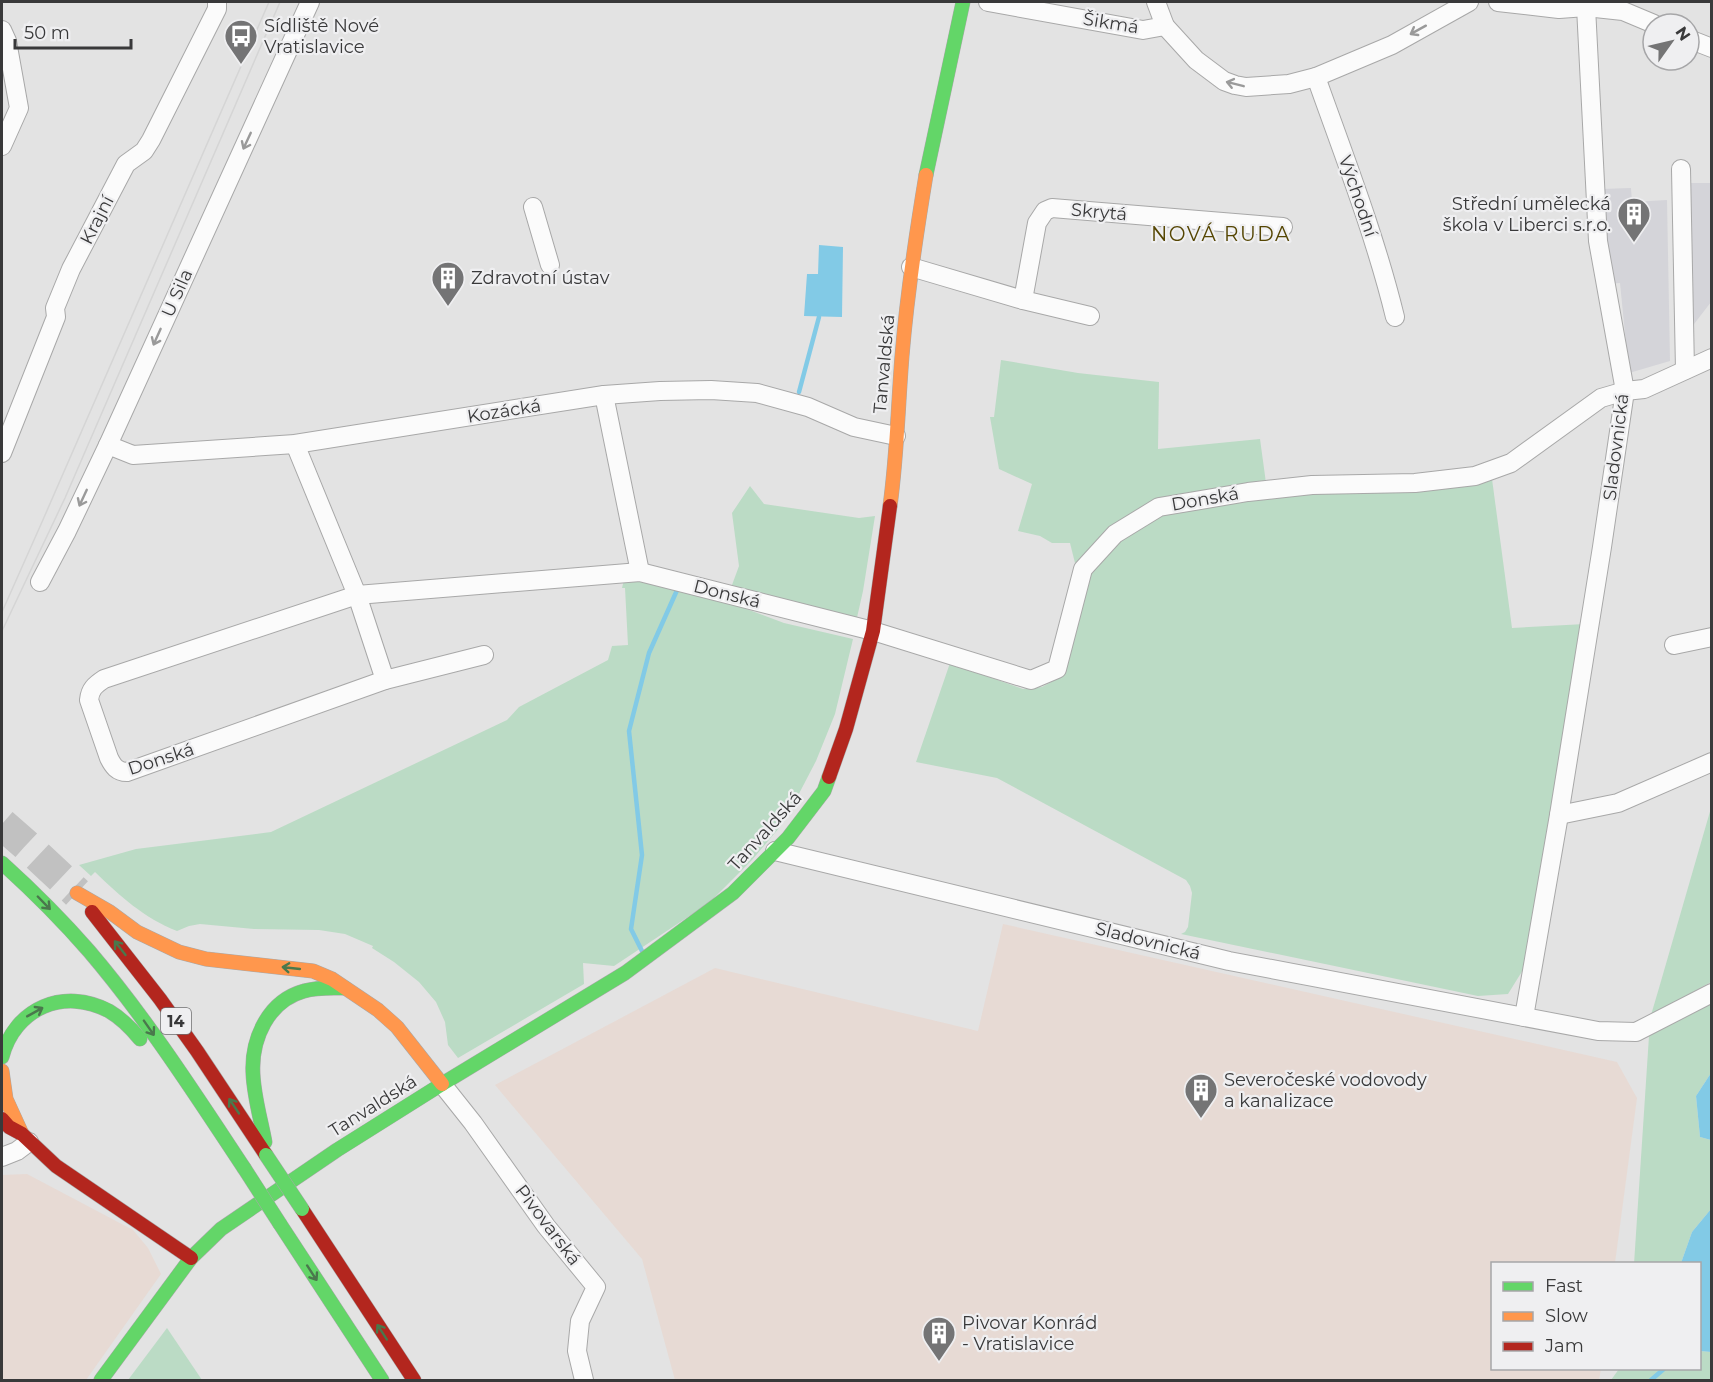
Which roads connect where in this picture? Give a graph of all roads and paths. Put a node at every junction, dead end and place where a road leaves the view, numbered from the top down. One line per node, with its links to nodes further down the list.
1 (217, 2): 29 (street, Krajní)
2 (310, 2): 28 (street, U Sila, one-way to 28)
3 (963, 2): 18 (main road, Tanvaldská)
4 (987, 2): 10 (street, Šikmá)
5 (1156, 2): 10 (street)
6 (1469, 2): 12 (street, one-way to 12)
7 (1498, 2): 8 (street)
8 (1586, 7): 9 (street); 24 (street, Sladovnická)
9 (1641, 18)
10 (1165, 26): 12 (street, one-way to 10)
11 (2, 30): 13 (street)
12 (1316, 77): 21 (street, Východní)
13 (2, 147)
14 (1681, 169): 23 (street)
15 (533, 207): 17 (street)
16 (1283, 227): 19 (street, Skrytá)
17 (550, 265)
18 (911, 267): 19 (street); 26 (main road, Tanvaldská)
19 (1023, 300): 20 (street)
20 (1090, 316)
21 (1395, 317)
22 (1712, 358): 23 (street, Donská)
23 (1685, 370): 24 (street, Donská)
24 (1624, 391): 33 (street, Donská); 39 (street, Sladovnická)
25 (604, 395): 26 (street, Kozácká); 27 (street, Kozácká); 30 (street)
26 (896, 436): 33 (main road, Tanvaldská)
27 (296, 444): 28 (street, Kozácká); 32 (street)
28 (108, 445): 31 (street, U Sila, one-way to 31)
29 (2, 453)
30 (640, 572): 32 (street, Donská); 33 (street, Donská)
31 (40, 582)
32 (357, 595): 37 (street); 37 (street, Donská)
33 (873, 631): 40 (main road, Tanvaldská)
34 (1712, 637): 35 (street)
35 (1674, 645)
36 (484, 655): 37 (street, Donská)
37 (384, 680)
38 (1712, 762): 39 (street)
39 (1559, 815): 44 (street, Sladovnická)
40 (775, 851): 44 (street, Sladovnická); 49 (main road, Tanvaldská)
41 (2, 863): 52 (main road, 14, one-way to 52)
42 (345, 988): 49 (main road); 53 (main road); 53 (main road, 14)
43 (1712, 993): 44 (street, Sladovnická)
44 (1524, 1017)
45 (150, 1053): 46 (main road, one-way to 45)
46 (2, 1057)
47 (2, 1071): 51 (main road)
48 (168, 1079): 52 (main road)
49 (442, 1084): 55 (main road, Tanvaldská); 59 (street, Pivovarská)
50 (2, 1119): 51 (main road)
51 (25, 1138): 54 (street); 55 (main road)
52 (234, 1154): 57 (main road, 14, one-way to 57, bridge)
53 (266, 1155): 58 (main road, 14, one-way to 53, bridge)
54 (2, 1156)
55 (190, 1258): 56 (main road, Tanvaldská)
56 (101, 1380)
57 (382, 1380)
58 (414, 1380)
59 (584, 1380)

